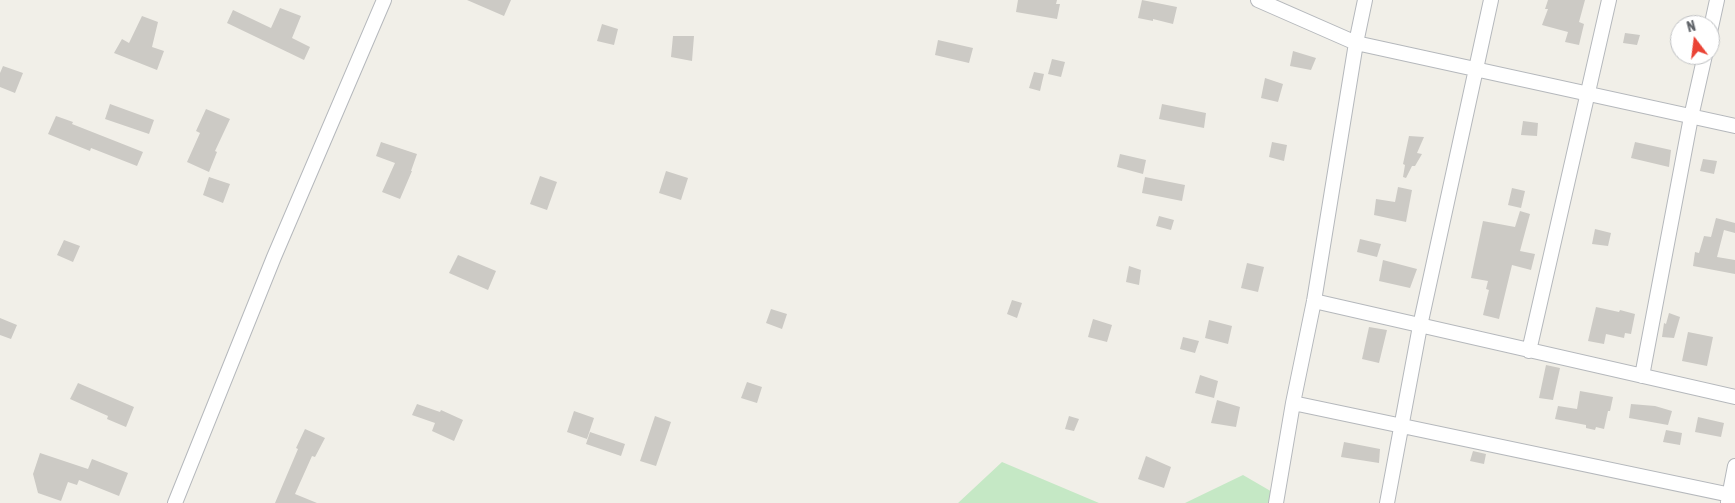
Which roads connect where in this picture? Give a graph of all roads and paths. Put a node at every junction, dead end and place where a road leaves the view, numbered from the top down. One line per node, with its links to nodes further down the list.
1 (384, 0): 23 (street)
2 (1258, 0): 8 (street)
3 (1365, 0): 8 (street)
4 (1491, 0): 10 (street)
5 (1609, 0): 11 (street)
6 (1718, 0): 7 (street)
7 (1714, 15)
8 (1356, 43): 10 (street); 14 (street)
9 (1703, 65): 12 (street)
10 (1476, 69): 11 (street); 15 (street)
11 (1588, 94): 12 (street); 16 (street)
12 (1691, 117): 13 (street); 17 (street)
13 (1735, 126)
14 (1314, 301): 15 (street); 19 (street)
15 (1420, 326): 16 (street); 20 (street)
16 (1529, 350): 17 (street)
17 (1642, 376): 18 (street)
18 (1735, 398)
19 (1293, 403): 20 (street); 24 (street)
20 (1401, 426): 22 (street); 25 (street)
21 (1735, 466): 22 (street)
22 (1731, 498)
23 (175, 503)
24 (1276, 503)
25 (1386, 503)

